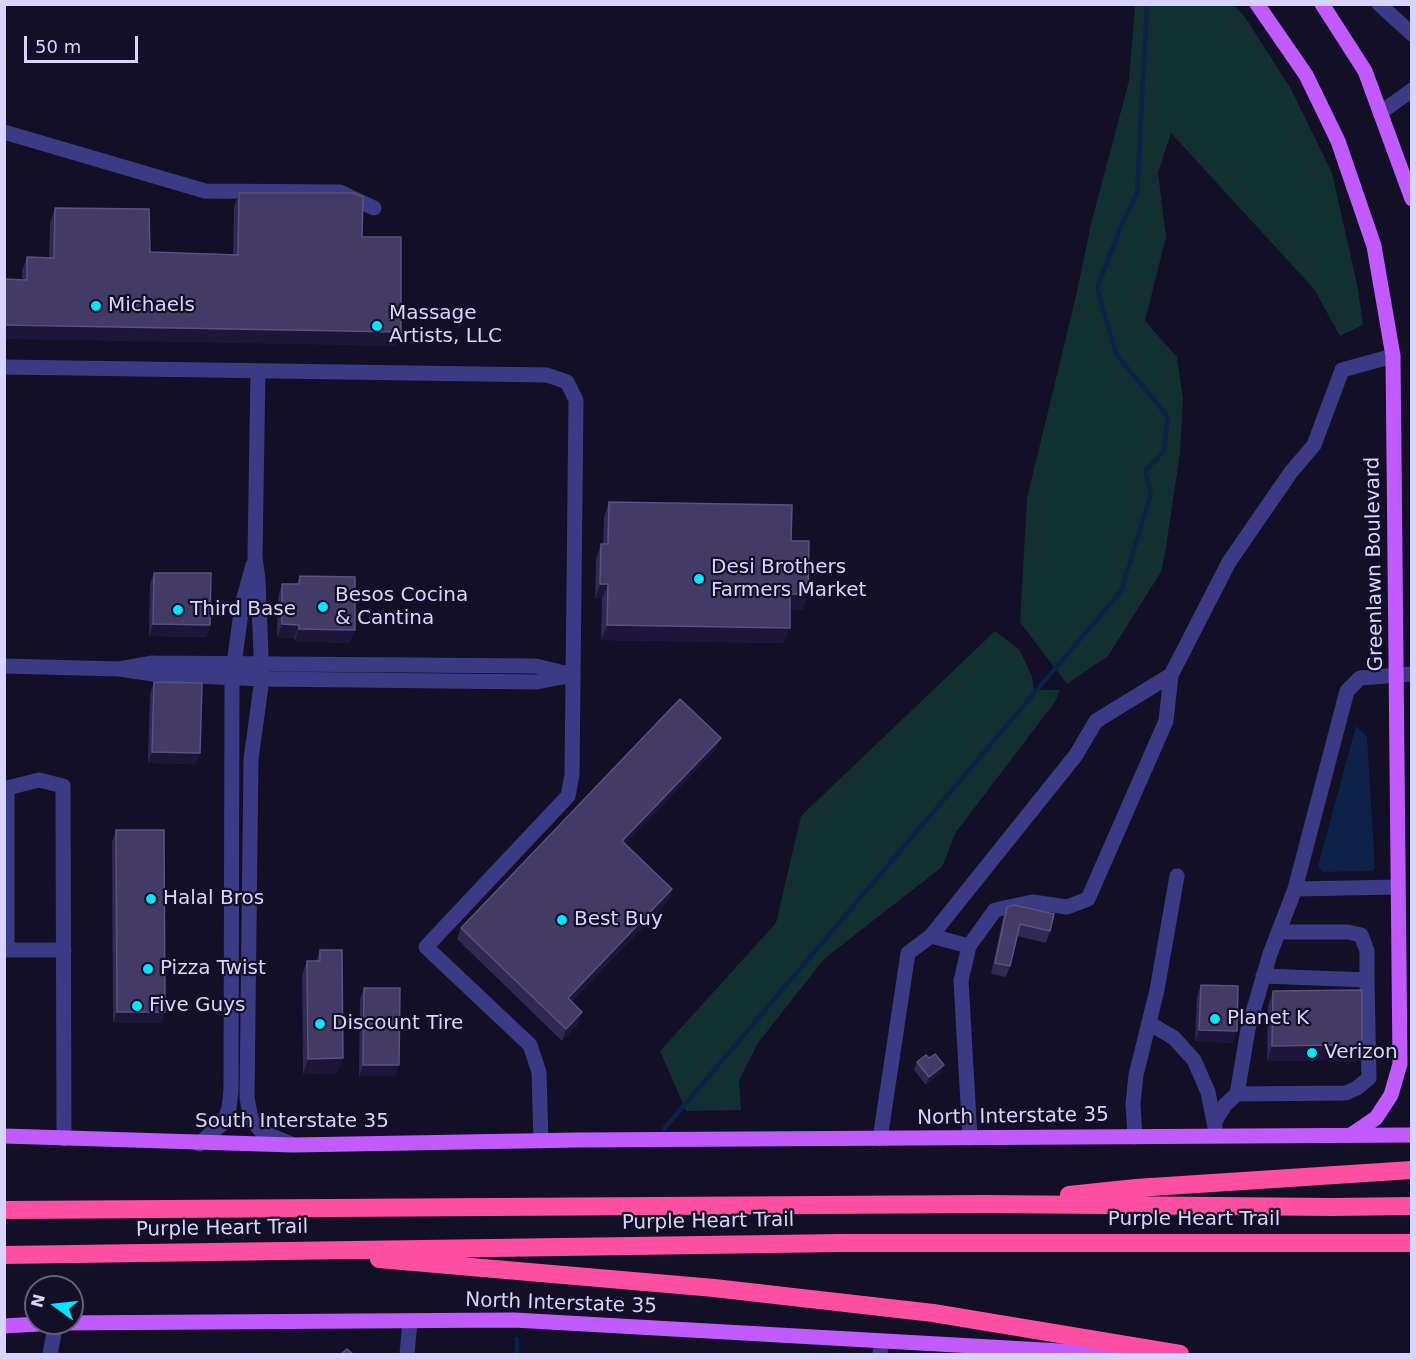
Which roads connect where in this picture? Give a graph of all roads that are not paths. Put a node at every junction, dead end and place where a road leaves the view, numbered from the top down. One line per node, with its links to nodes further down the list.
1 (1257, 4): 10 (main road, Greenlawn Boulevard)
2 (1322, 4): 6 (main road)
3 (1379, 4): 4 (street)
4 (1412, 34)
5 (1412, 90): 6 (street)
6 (1380, 113): 8 (main road)
7 (4, 132): 9 (street)
8 (1412, 199)
9 (374, 208)
10 (1393, 356): 18 (main road, Greenlawn Boulevard); 20 (street)
11 (4, 368): 12 (street)
12 (258, 371): 13 (street); 19 (street)
13 (255, 557): 14 (street); 15 (street)
14 (235, 663): 15 (street); 17 (street); 21 (street)
15 (262, 663): 19 (street); 22 (street)
16 (4, 666): 17 (street)
17 (118, 669): 21 (street)
18 (1404, 674): 24 (main road, Greenlawn Boulevard); 25 (street)
19 (573, 675): 22 (street); 44 (street)
20 (1170, 675): 27 (street); 28 (street)
21 (232, 678): 22 (street); 45 (street)
22 (262, 679): 46 (street)
23 (1177, 876): 33 (street)
24 (1398, 887): 25 (street); 36 (main road, Greenlawn Boulevard)
25 (1294, 888): 26 (street)
26 (1278, 932): 31 (street); 32 (street)
27 (932, 936): 28 (street); 42 (street)
28 (969, 946): 40 (street)
29 (6, 950): 30 (street); 30 (street)
30 (64, 950): 41 (street)
31 (1263, 976): 32 (street); 34 (street)
32 (1367, 980): 34 (street)
33 (1149, 1023): 35 (street); 39 (street)
34 (1237, 1094): 35 (street)
35 (1215, 1129): 36 (main road, North Interstate 35); 39 (main road, North Interstate 35)
36 (1352, 1135): 37 (main road, North Interstate 35)
37 (1412, 1135)
38 (4, 1136): 41 (main road, South Interstate 35)
39 (1135, 1137): 40 (main road, North Interstate 35)
40 (970, 1138): 42 (main road, North Interstate 35)
41 (64, 1139): 45 (main road, South Interstate 35)
42 (879, 1139): 43 (main road, North Interstate 35)
43 (579, 1140): 44 (main road, South Interstate 35)
44 (541, 1141): 46 (main road, South Interstate 35)
45 (198, 1144): 46 (main road, South Interstate 35)
46 (293, 1145)
47 (1412, 1170): 48 (highway)
48 (984, 1204): 49 (highway, Purple Heart Trail); 50 (highway, Purple Heart Trail)
49 (1412, 1206)
50 (4, 1210)
51 (1412, 1242): 52 (highway, Purple Heart Trail)
52 (279, 1251): 53 (highway, Purple Heart Trail); 64 (highway)
53 (4, 1255)
54 (410, 1321): 55 (main road, North Interstate 35); 59 (main road, North Interstate 35); 62 (street)
55 (84, 1323)
56 (24, 1325): 57 (main road, North Interstate 35)
57 (4, 1326)
58 (54, 1335): 61 (street)
59 (880, 1348): 60 (main road, North Interstate 35)
60 (908, 1349): 63 (main road, North Interstate 35)
61 (50, 1354)
62 (407, 1354)
63 (1114, 1354)
64 (1180, 1354)

